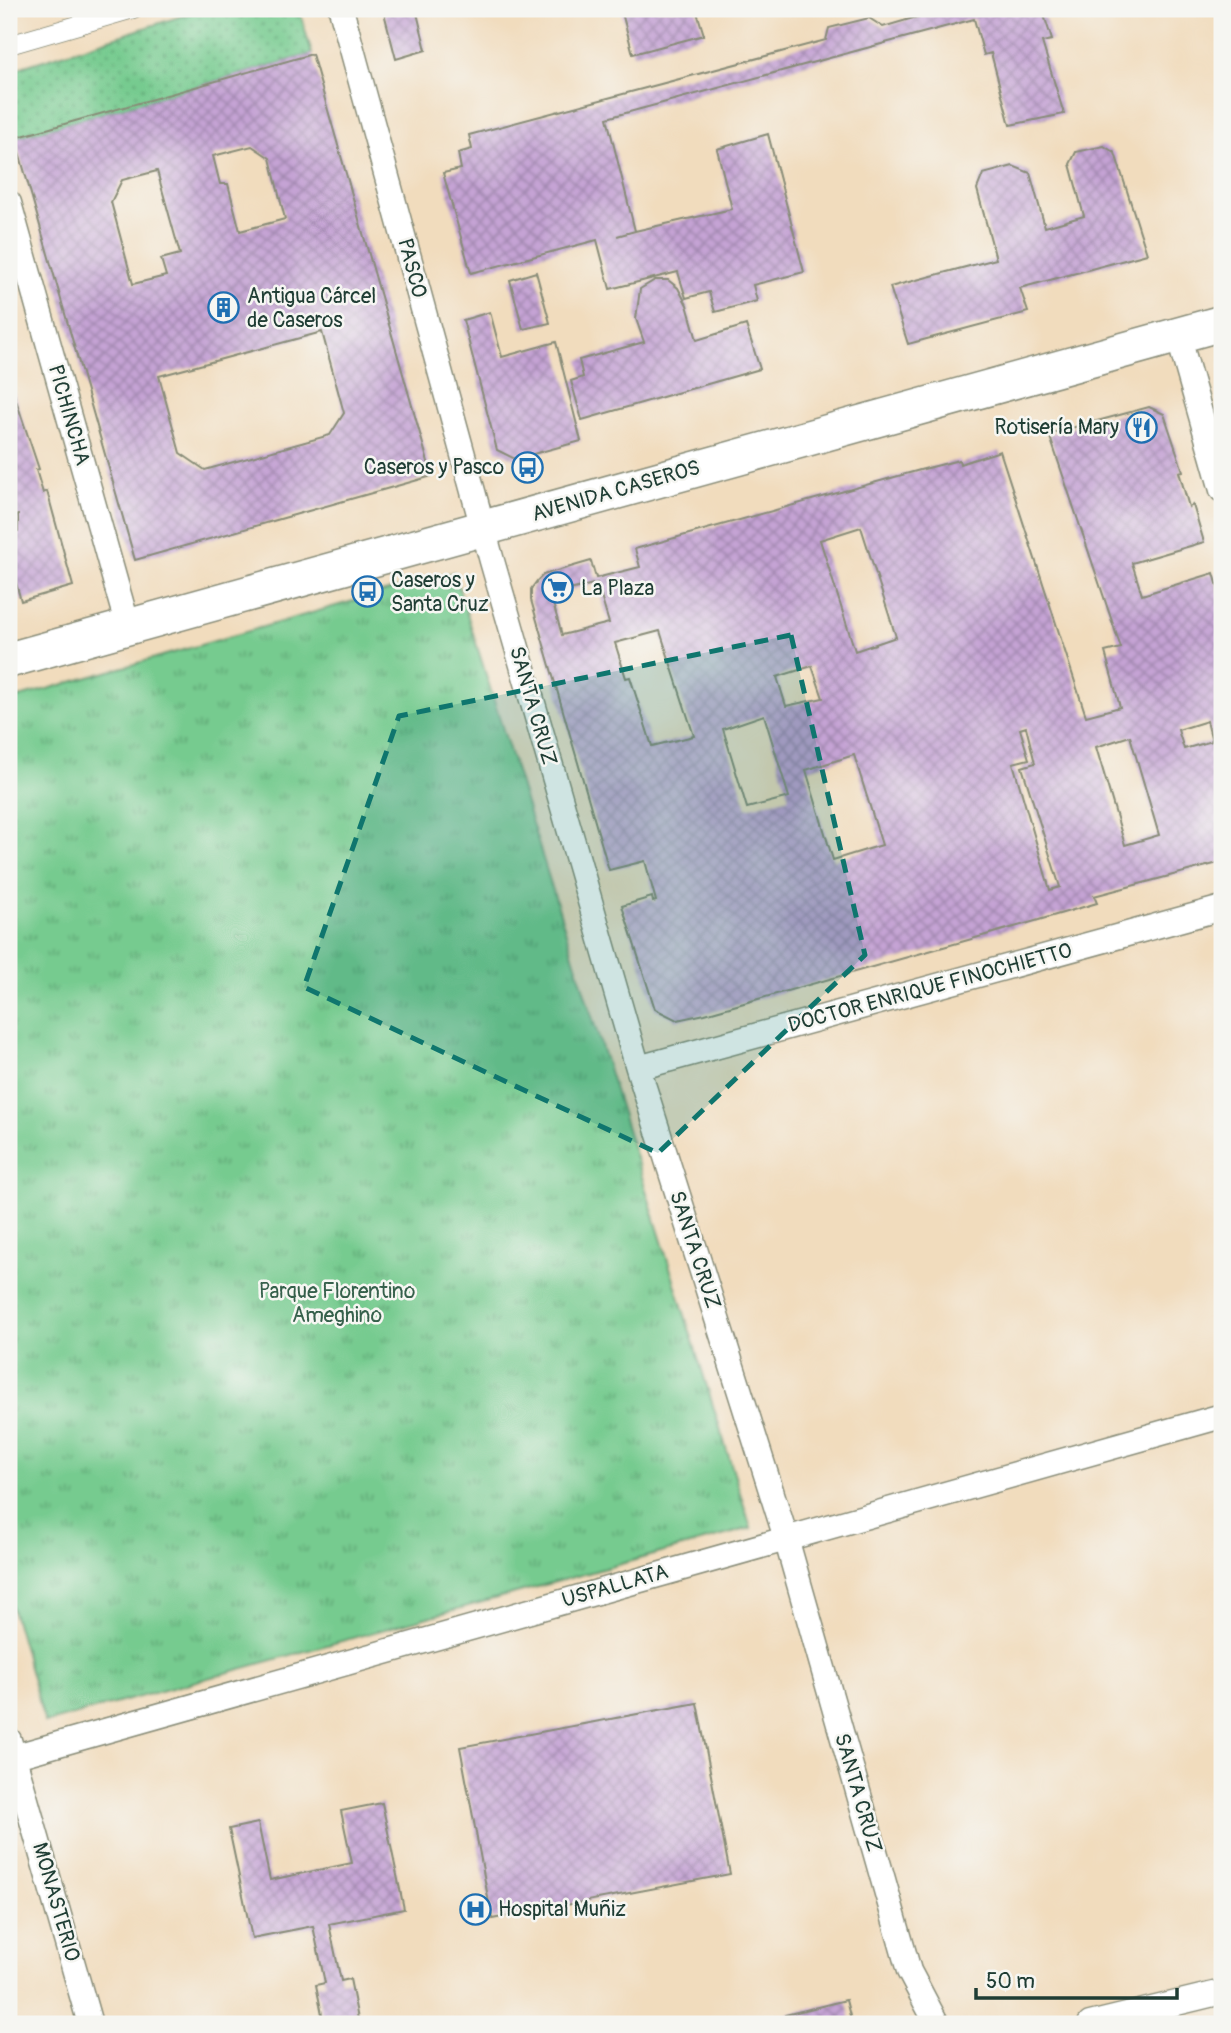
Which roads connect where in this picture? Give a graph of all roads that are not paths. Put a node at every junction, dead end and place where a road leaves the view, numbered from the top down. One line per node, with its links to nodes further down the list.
1 (133, 9): 3 (street)
2 (341, 9): 8 (street, PASCO)
3 (9, 45)
4 (9, 203): 9 (street, PICHINCHA)
5 (1222, 323): 6 (main road, AVENIDA CASEROS)
6 (1178, 335): 7 (street); 8 (main road, AVENIDA CASEROS)
7 (1222, 490)
8 (483, 528): 9 (main road, AVENIDA CASEROS); 12 (street, SANTA CRUZ)
9 (128, 627): 10 (main road, AVENIDA CASEROS)
10 (9, 660)
11 (1222, 908): 12 (street, DOCTOR ENRIQUE FINOCHIETTO)
12 (638, 1069): 14 (street, SANTA CRUZ)
13 (1222, 1416): 14 (street, USPALLATA)
14 (786, 1538): 15 (street, USPALLATA); 18 (street, SANTA CRUZ)
15 (10, 1751): 17 (street, MONASTERIO)
16 (1222, 1992): 19 (street)
17 (90, 2024)
18 (937, 2024)
19 (1090, 2024)

